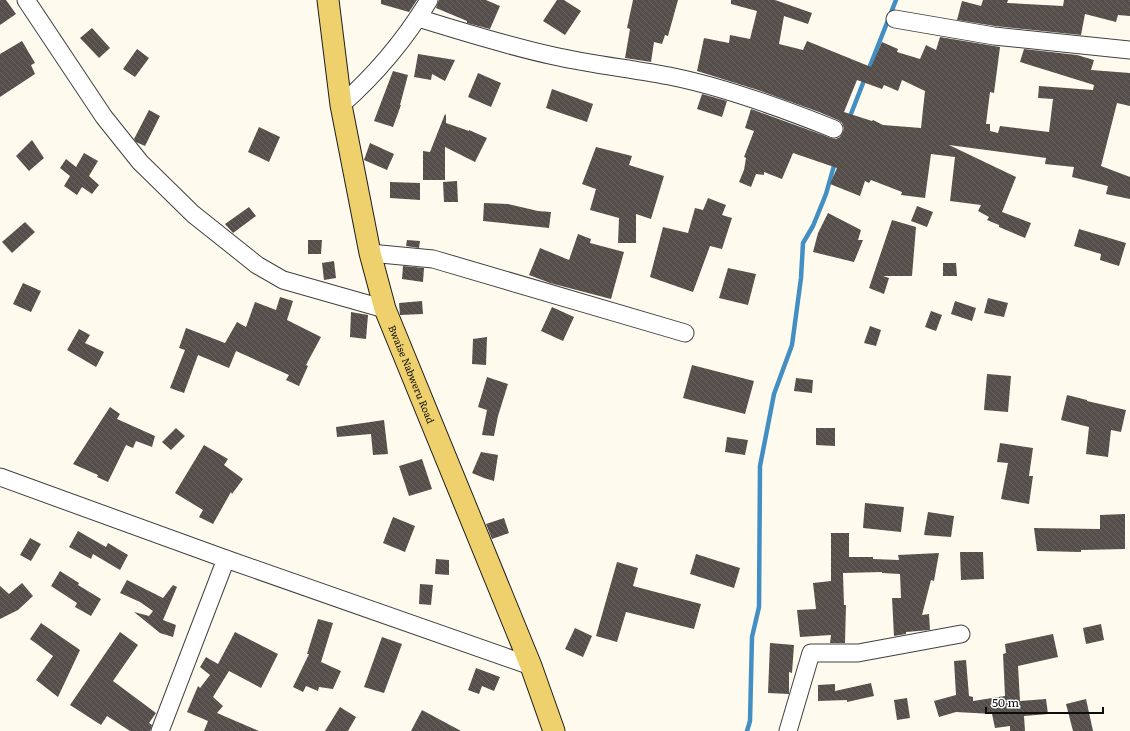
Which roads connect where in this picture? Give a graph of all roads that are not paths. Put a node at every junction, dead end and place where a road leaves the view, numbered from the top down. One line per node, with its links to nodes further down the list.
1 (26, 0): 10 (street)
2 (328, 0): 7 (main road, Bwaise Nabweru Road)
3 (429, 0): 4 (street)
4 (418, 18): 7 (street); 8 (street)
5 (895, 19): 6 (street)
6 (1130, 50)
7 (341, 105): 9 (main road, Bwaise Nabweru Road)
8 (834, 129)
9 (370, 253): 10 (main road, Bwaise Nabweru Road); 11 (street)
10 (385, 310): 15 (main road, Bwaise Nabweru Road)
11 (685, 333)
12 (0, 477): 13 (street)
13 (226, 559): 15 (street); 16 (street)
14 (961, 634): 18 (street)
15 (531, 666): 17 (main road, Bwaise Nabweru Road)
16 (160, 731)
17 (554, 731)
18 (788, 731)

